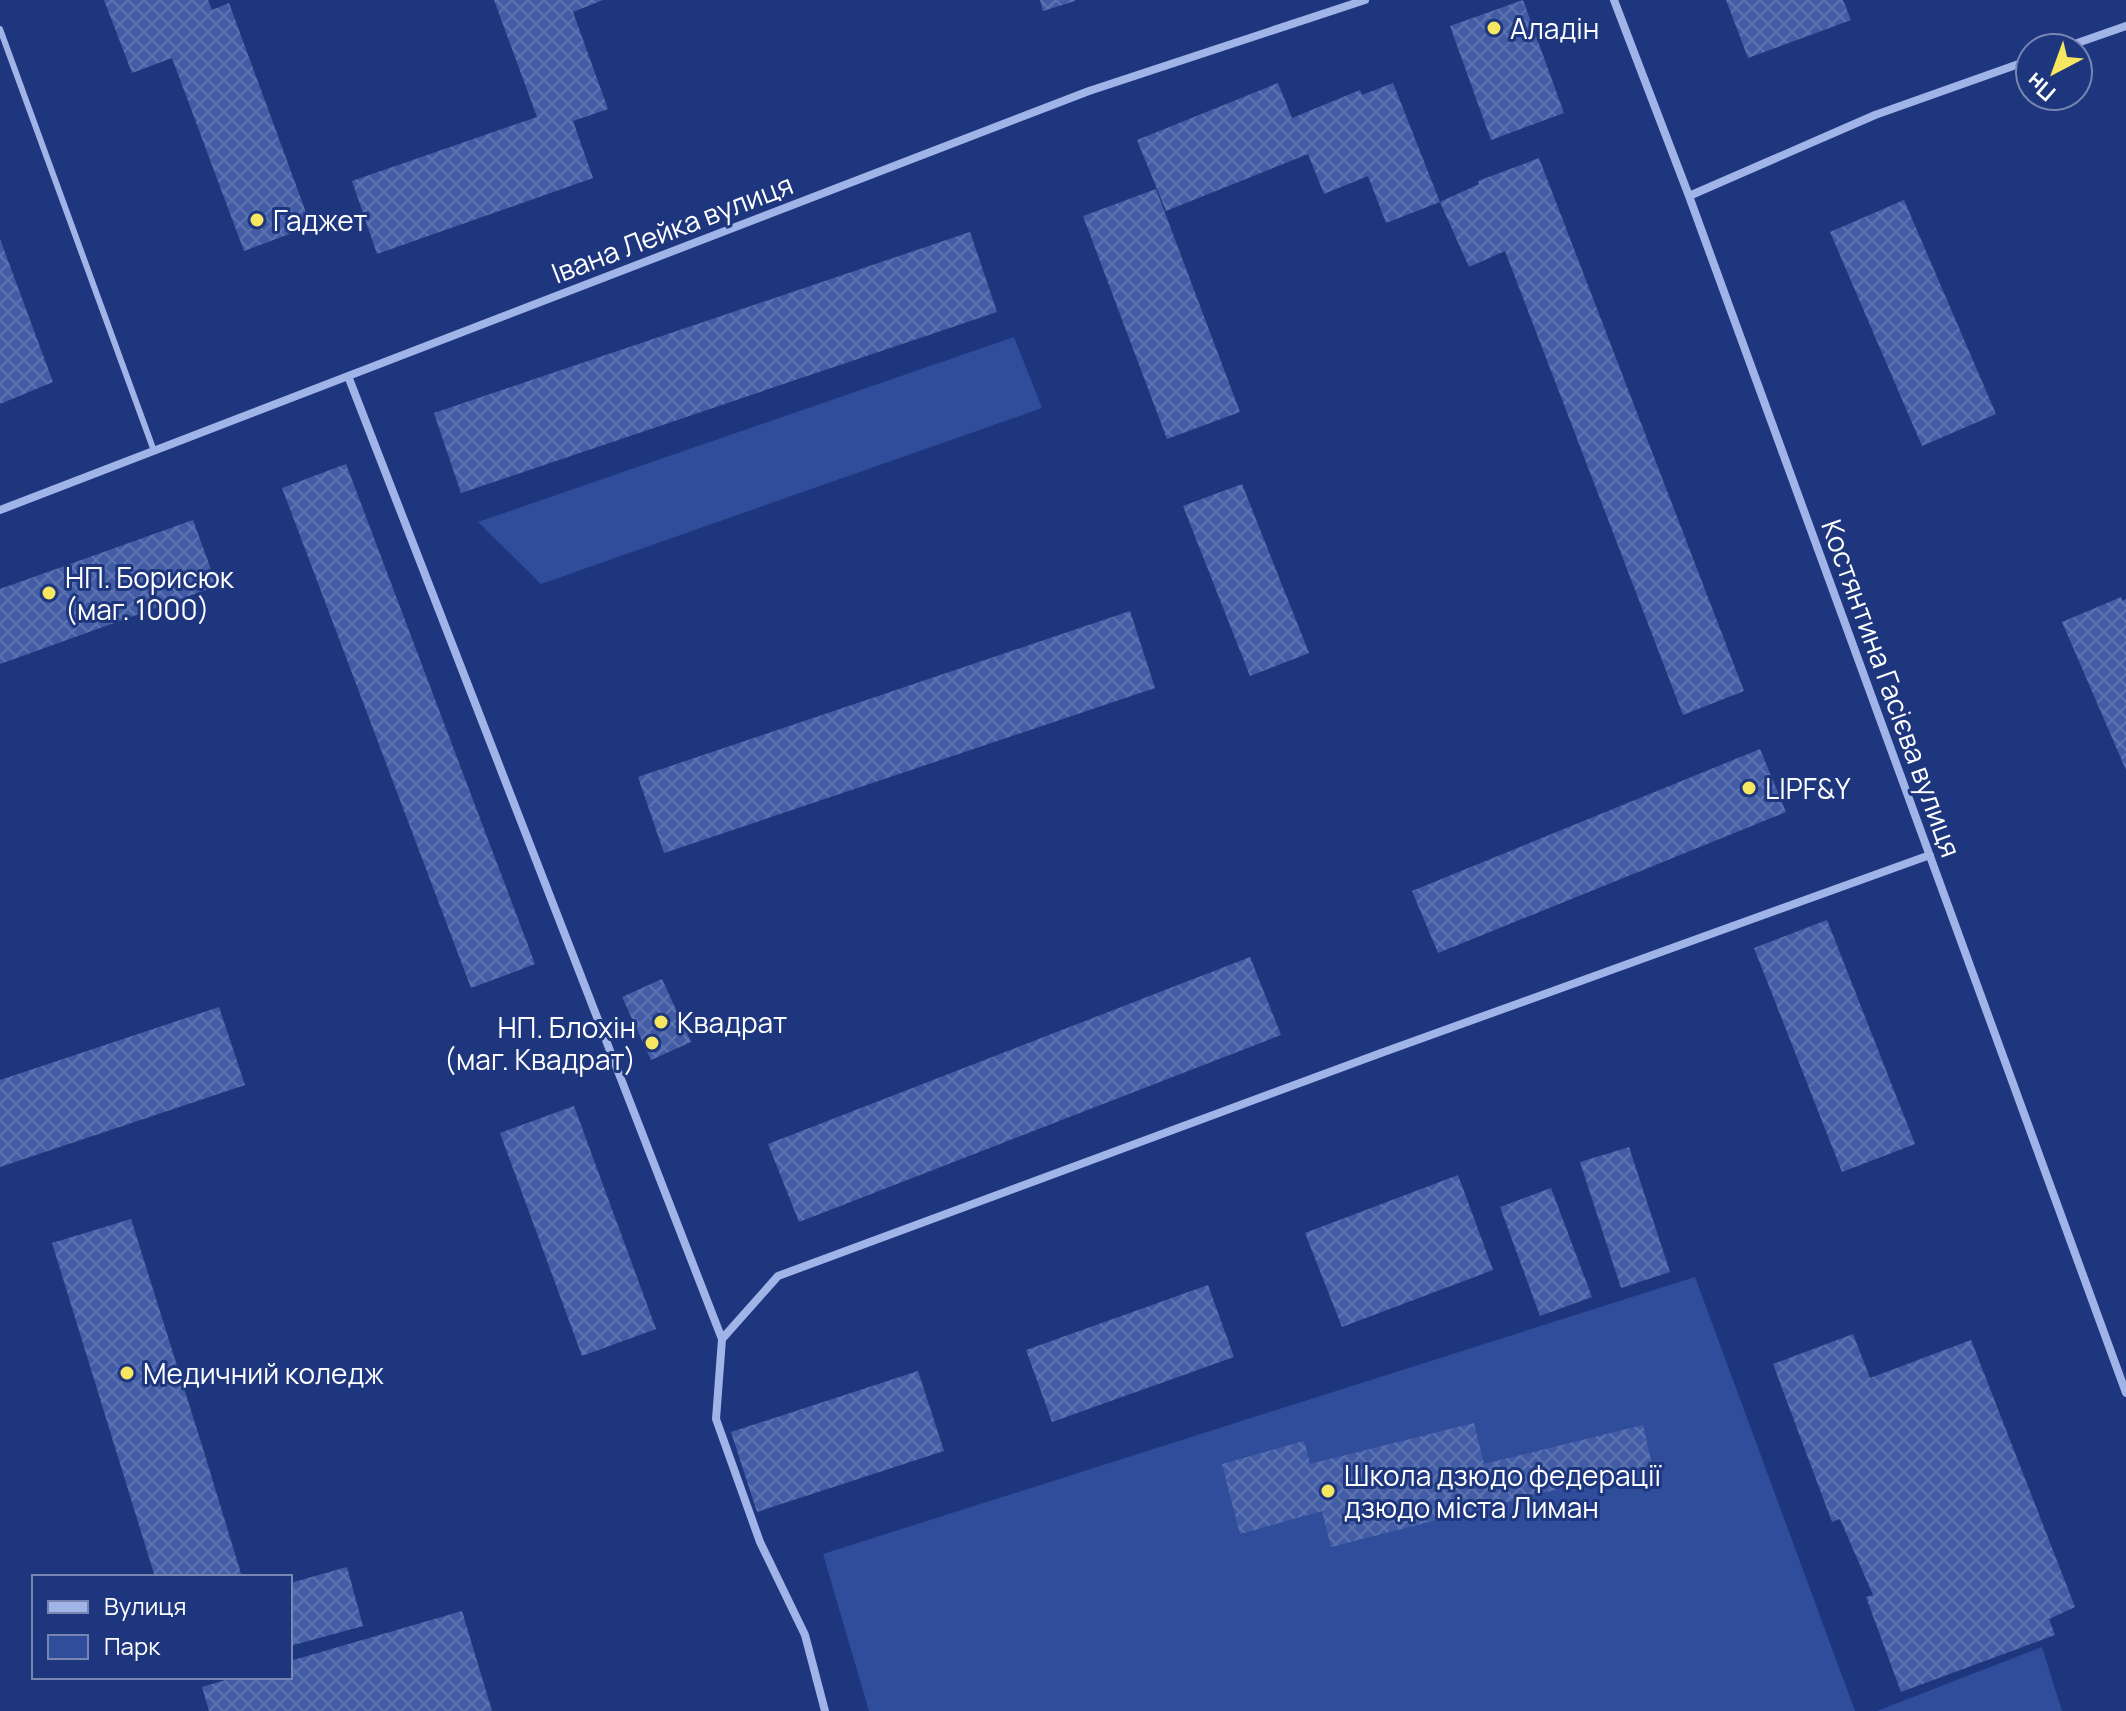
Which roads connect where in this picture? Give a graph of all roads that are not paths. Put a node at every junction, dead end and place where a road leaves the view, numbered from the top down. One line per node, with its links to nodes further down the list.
1 (1365, 0): 8 (street, Івана Лейка вулиця)
2 (1614, 0): 7 (street, Костянтина Гасієва вулиця)
3 (2126, 26): 5 (street)
4 (0, 29): 9 (lane)
5 (2094, 37)
6 (2014, 66): 7 (street)
7 (1689, 196): 11 (street, Костянтина Гасієва вулиця)
8 (348, 376): 9 (street, Івана Лейка вулиця); 12 (street)
9 (154, 451): 10 (street, Івана Лейка вулиця)
10 (0, 510)
11 (1930, 855): 12 (street); 13 (street, Костянтина Гасієва вулиця)
12 (722, 1339): 14 (street)
13 (2126, 1393)
14 (825, 1711)

